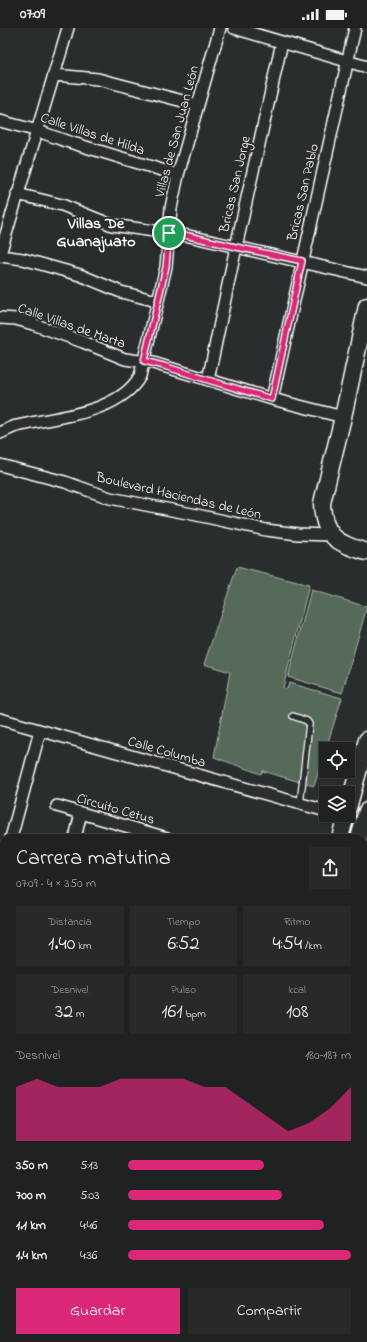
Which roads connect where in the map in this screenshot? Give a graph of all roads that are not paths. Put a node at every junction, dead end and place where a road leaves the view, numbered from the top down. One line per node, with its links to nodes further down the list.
1 (68, 28): 8 (street)
2 (220, 28): 9 (street, Villas de San Juan León)
3 (234, 28): 5 (street)
4 (355, 28): 6 (street, Bricas San Pablo)
5 (282, 42): 6 (street); 15 (street, Bricas San Jorge)
6 (347, 62): 7 (street); 17 (street, Bricas San Pablo)
7 (367, 67)
8 (54, 75): 9 (street); 11 (street)
9 (198, 105): 12 (street, Villas de San Juan León)
10 (0, 121): 11 (street, Calle Villas de Hilda)
11 (38, 131): 12 (street, Calle Villas de Hilda); 13 (street)
12 (178, 175): 14 (street, Villas de San Juan León)
13 (18, 194): 14 (street); 16 (street)
14 (169, 233): 15 (street); 19 (street, Villas de San Juan León)
15 (236, 247): 17 (street); 24 (street, Bricas San Jorge)
16 (0, 255): 19 (street)
17 (302, 261): 18 (street); 25 (street, Bricas San Pablo)
18 (367, 277)
19 (157, 301): 23 (street, Villas de San Juan León)
20 (367, 306): 22 (street)
21 (0, 318): 23 (street, Calle Villas de Marta)
22 (363, 344): 26 (street)
23 (144, 361): 24 (street, Calle Villas de Marta); 27 (street, Villas de San Juan León)
24 (208, 380): 25 (street, Calle Villas de Marta)
25 (272, 399): 26 (street, Calle Villas de Marta)
26 (343, 417): 29 (street)
27 (0, 433)
28 (0, 465): 29 (street, Boulevard Haciendas de León)
29 (331, 536): 30 (street)
30 (367, 552)
31 (292, 716): 36 (lane)
32 (0, 718): 33 (street, Calle Columba)
33 (40, 730): 36 (street, Calle Columba); 43 (street)
34 (367, 740): 35 (street)
35 (353, 786)
36 (300, 804): 38 (street, Calle Columba)
37 (57, 806): 39 (street, Circuito Cetus)
38 (319, 809)
39 (81, 813): 44 (street); 45 (street, Circuito Cetus)
40 (355, 816): 41 (street)
41 (365, 817): 47 (street)
42 (343, 822): 46 (street)
43 (12, 834)
44 (76, 834)
45 (140, 834)
46 (341, 834)
47 (360, 834)

